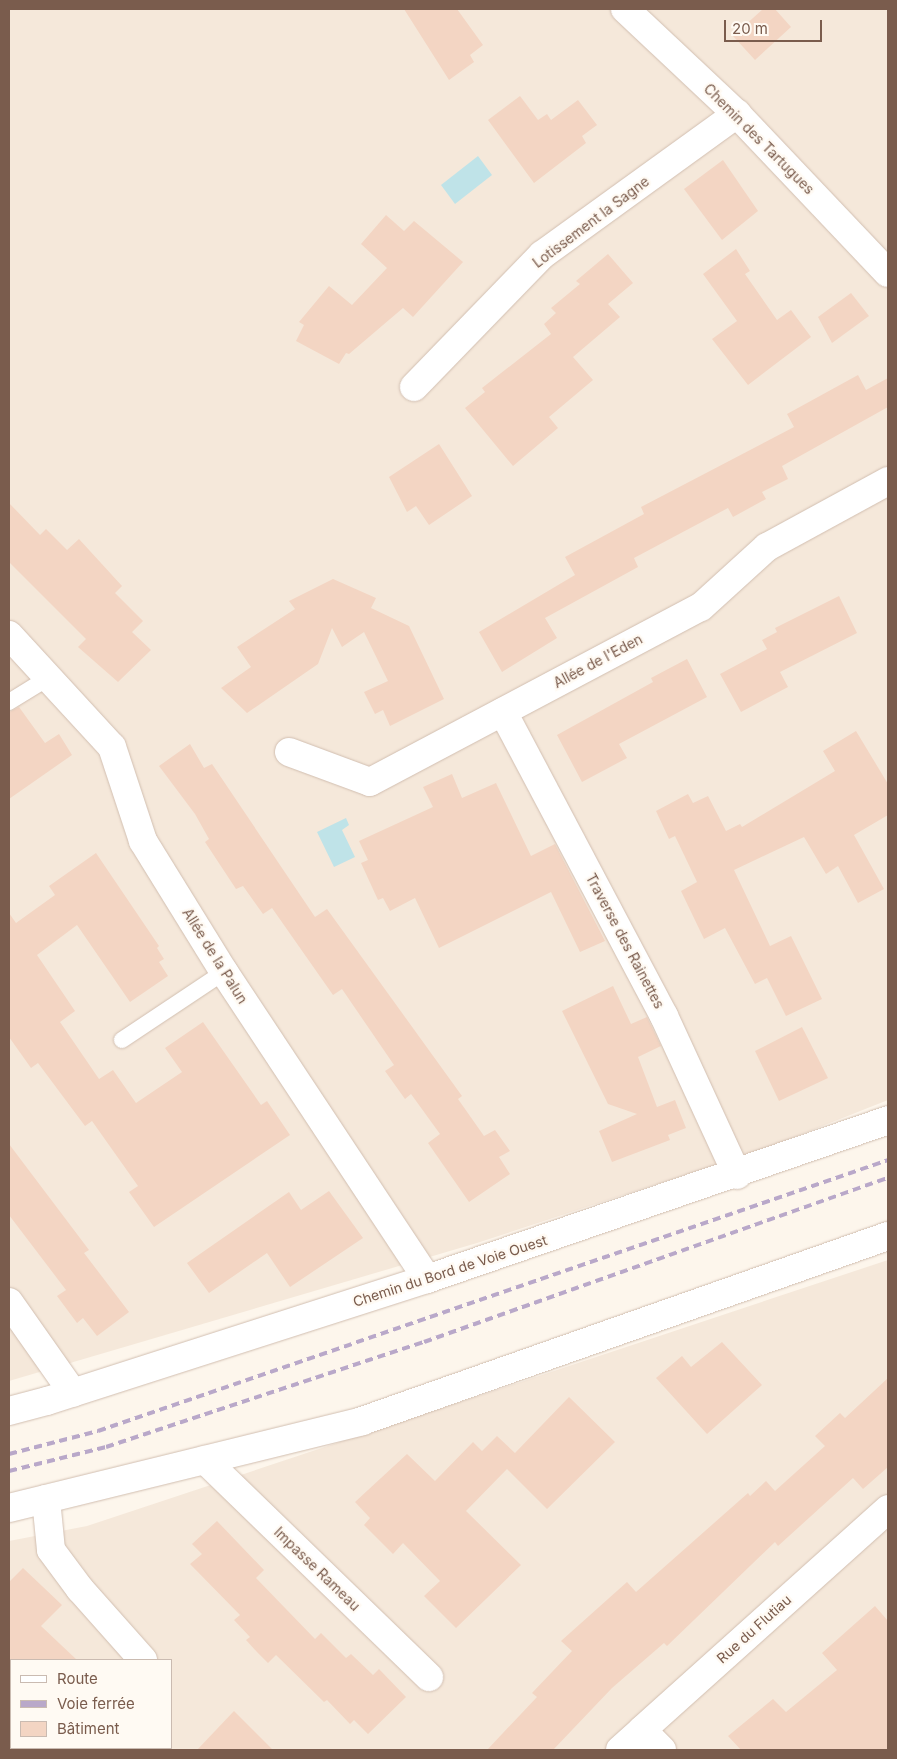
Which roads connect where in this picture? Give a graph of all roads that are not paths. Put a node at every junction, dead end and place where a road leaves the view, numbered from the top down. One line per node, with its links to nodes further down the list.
1 (625, 9): 2 (street, Chemin des Tartugues)
2 (737, 114): 3 (street, Chemin des Tartugues); 4 (street, Lotissement la Sagne)
3 (888, 273)
4 (414, 387)
5 (888, 481): 9 (street, Allée de l'Eden)
6 (9, 635): 7 (street, Allée de la Palun)
7 (48, 678): 8 (lane); 11 (street, Allée de la Palun)
8 (9, 702)
9 (503, 712): 10 (street, Allée de l'Eden); 14 (street, Traverse des Rainettes)
10 (289, 752)
11 (224, 972): 12 (lane); 16 (street, Allée de la Palun)
12 (122, 1040)
13 (888, 1120): 14 (street, Chemin du Bord de Voie Ouest)
14 (737, 1175): 16 (street, Chemin du Bord de Voie Ouest)
15 (888, 1236): 20 (street)
16 (427, 1279): 18 (street, Chemin du Bord de Voie Ouest)
17 (9, 1302): 18 (street)
18 (73, 1393): 19 (street, Chemin du Bord de Voie Ouest)
19 (9, 1411)
20 (205, 1460): 21 (street); 25 (street, Impasse Rameau)
21 (46, 1499): 22 (street); 24 (street)
22 (9, 1508)
23 (888, 1509): 26 (street, Rue du Flutiau)
24 (142, 1659)
25 (429, 1677)
26 (642, 1730): 27 (street, Rue du Flutiau); 28 (street)
27 (620, 1750)
28 (662, 1750)

